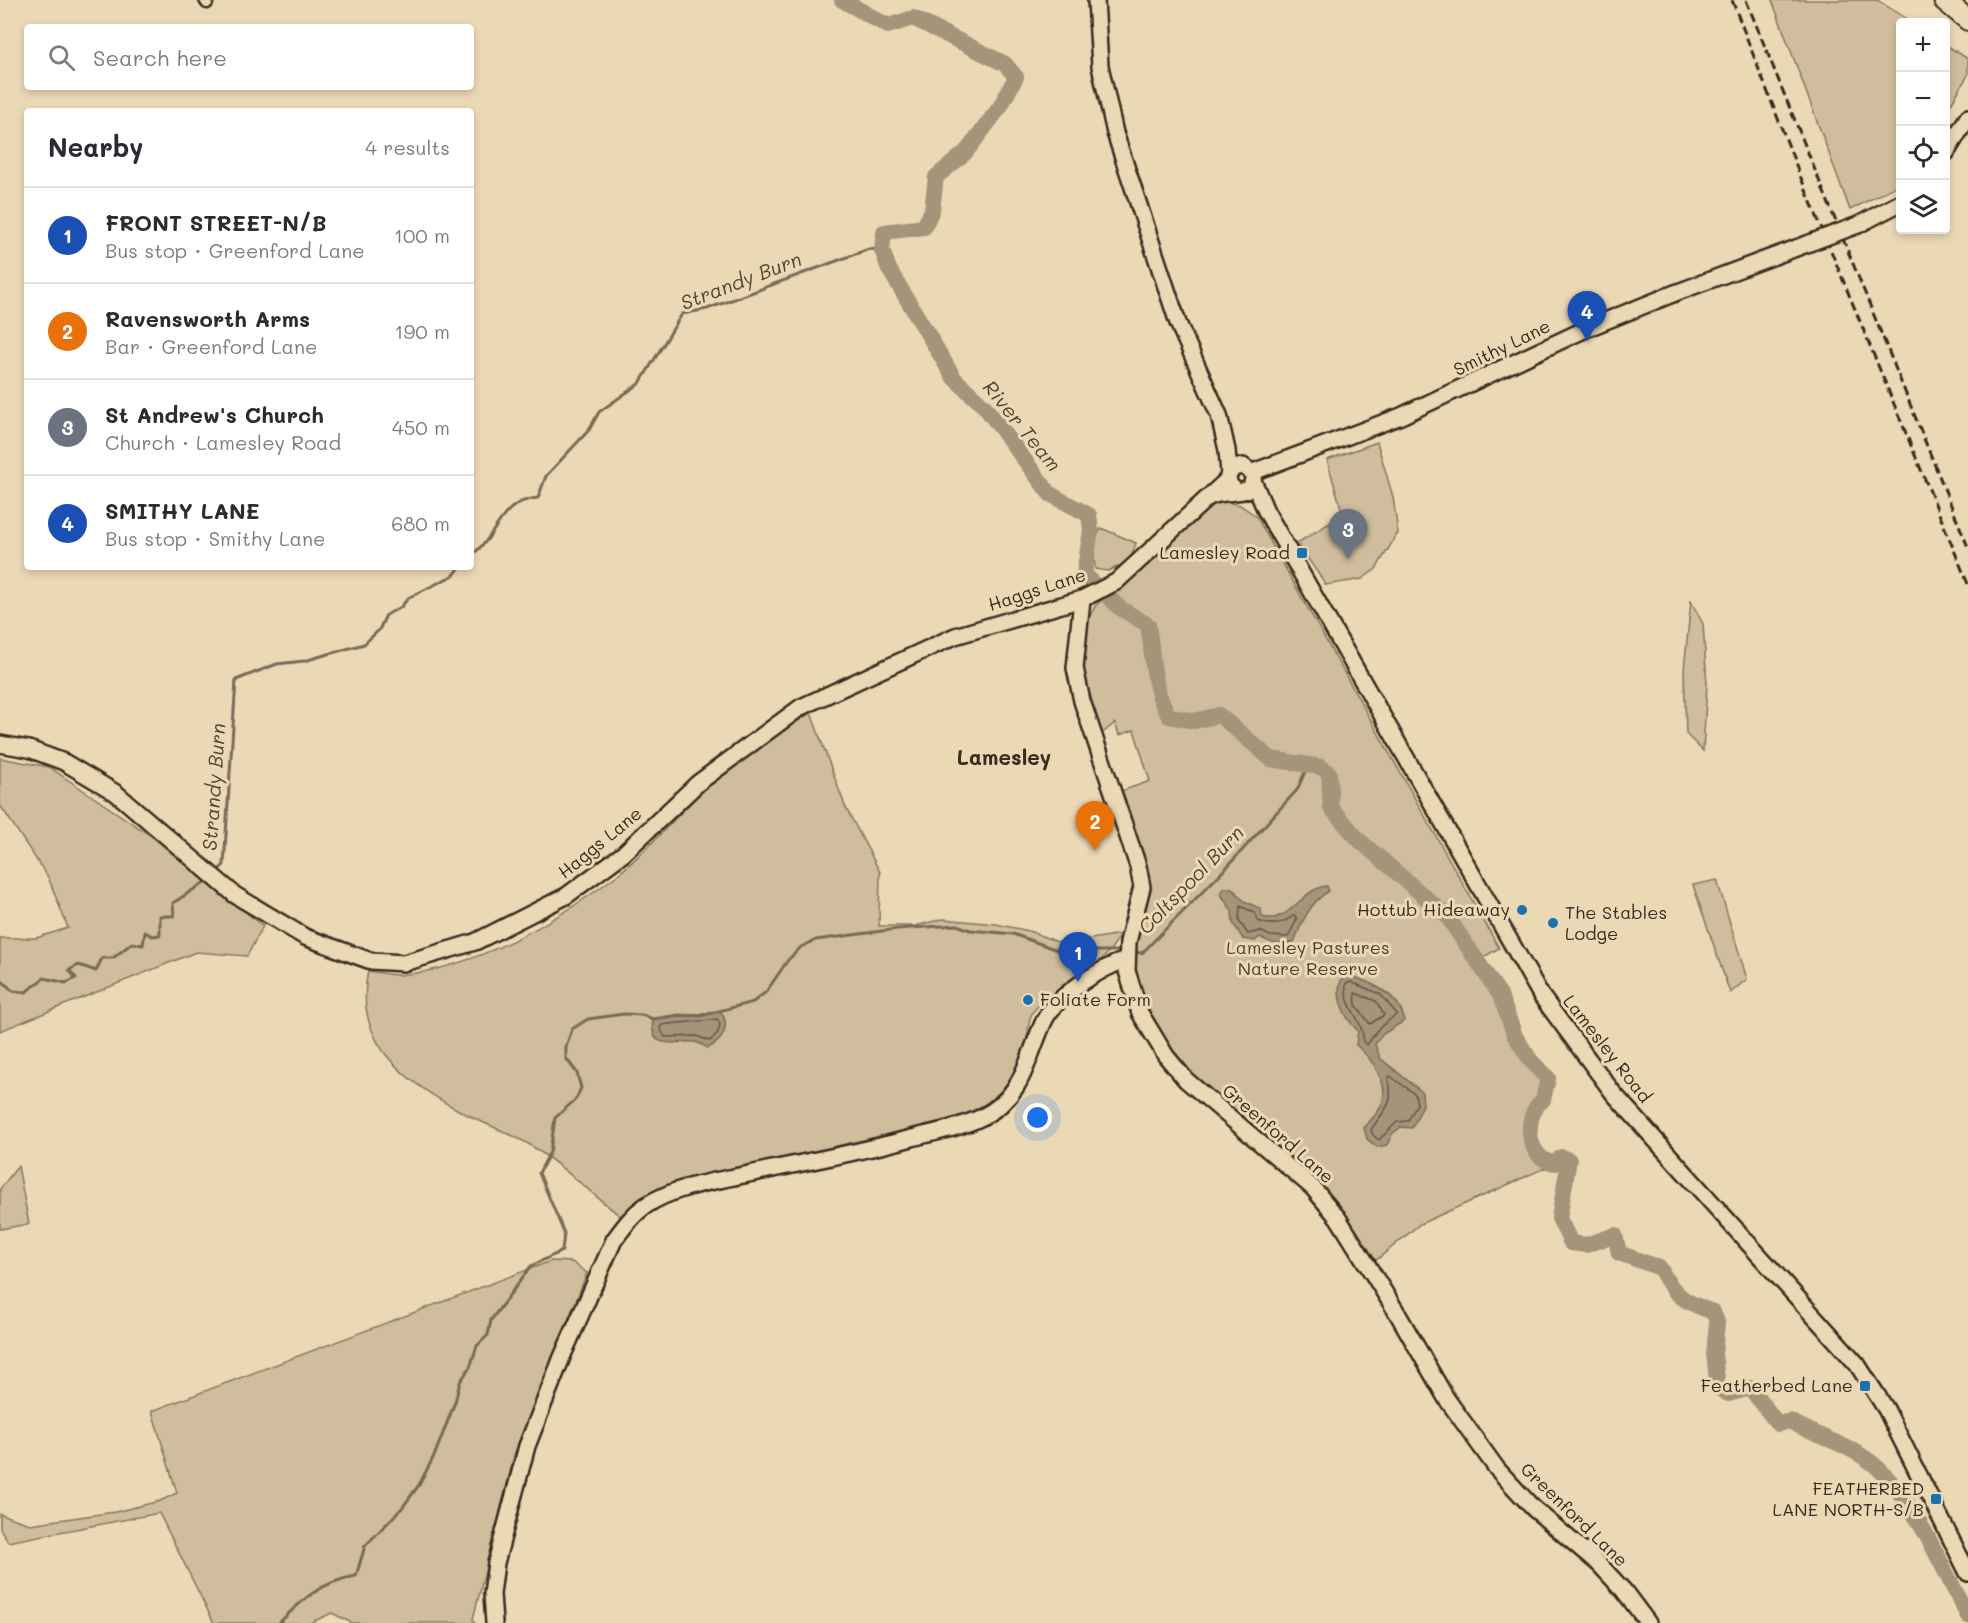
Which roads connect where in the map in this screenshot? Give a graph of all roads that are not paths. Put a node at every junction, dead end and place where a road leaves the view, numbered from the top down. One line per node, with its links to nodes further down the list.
1 (1096, 0): 7 (street)
2 (1944, 0): 3 (highway)
3 (1968, 20)
4 (1968, 117): 5 (street)
5 (1950, 146)
6 (1896, 205): 7 (street, Smithy Lane, bridge)
7 (1240, 479): 8 (street, Haggs Lane); 11 (street, Lamesley Road)
8 (1085, 598): 9 (street, Haggs Lane); 10 (street, Greenford Lane)
9 (0, 744)
10 (1126, 960): 12 (street); 13 (street, Greenford Lane)
11 (1968, 1573)
12 (494, 1623)
13 (1648, 1623)

